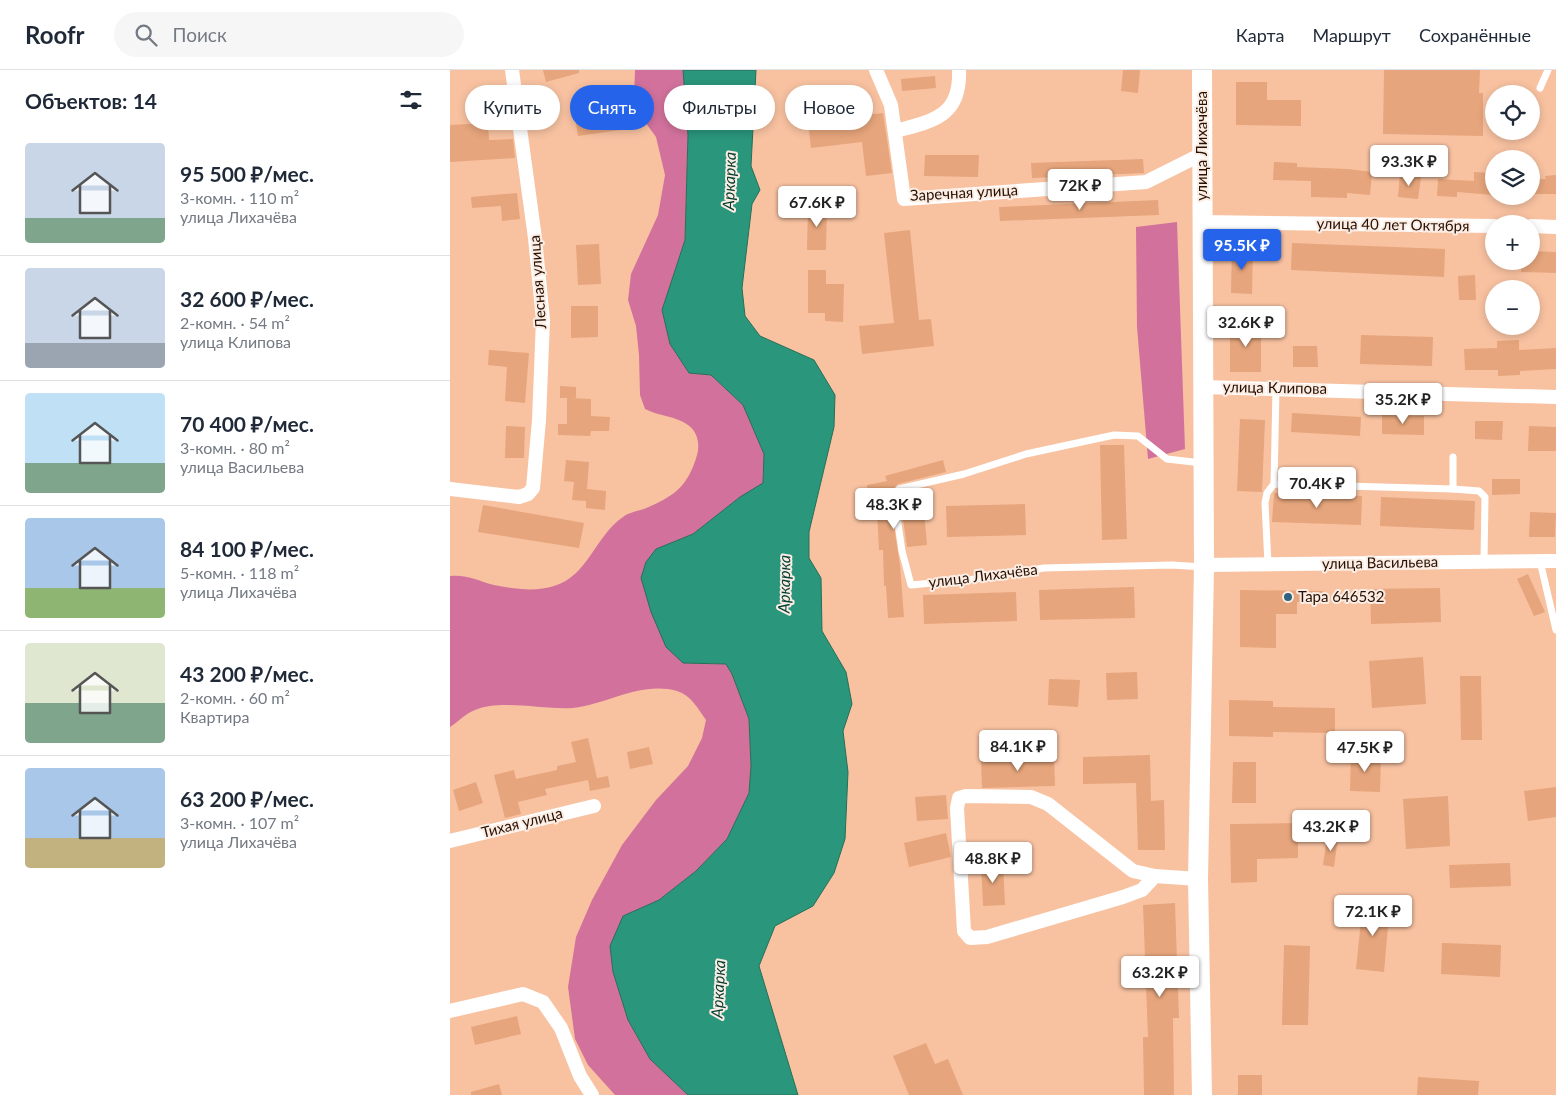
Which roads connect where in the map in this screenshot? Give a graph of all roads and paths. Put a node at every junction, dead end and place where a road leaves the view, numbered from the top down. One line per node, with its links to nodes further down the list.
1 (512, 70): 19 (street, Лесная улица)
2 (876, 70): 7 (street, Заречная улица)
3 (959, 70): 7 (street)
4 (1202, 70): 8 (street, улица Лихачёва)
5 (1548, 70): 6 (lane)
6 (1540, 88)
7 (896, 131): 8 (street, Заречная улица)
8 (1202, 154): 9 (street, улица Лихачёва)
9 (1202, 222): 10 (street, улица 40 лет Октября); 13 (street, улица Лихачёва)
10 (1485, 226)
11 (1540, 226): 12 (street)
12 (1556, 226)
13 (1203, 387): 14 (street, улица Клипова); 17 (street, улица Лихачёва)
14 (1276, 388): 15 (street, улица Клипова); 18 (lane)
15 (1556, 397)
16 (1453, 457): 20 (lane)
17 (1203, 463): 25 (street, улица Лихачёва); 25 (lane, улица Лихачёва)
18 (1274, 484): 20 (lane); 24 (lane)
19 (450, 489)
20 (1452, 490): 23 (lane)
21 (1540, 561): 22 (street, улица Васильева); 23 (street, улица Васильева); 26 (lane)
22 (1556, 561)
23 (1484, 562): 24 (street, улица Васильева)
24 (1268, 564): 25 (street, улица Васильева)
25 (1204, 566): 30 (street, улица Лихачёва)
26 (1556, 630)
27 (594, 806): 28 (street, Тихая улица)
28 (450, 841)
29 (1156, 876): 29 (street); 30 (street)
30 (1198, 880): 33 (street, улица Лихачёва)
31 (450, 1011): 32 (street)
32 (592, 1095)
33 (1202, 1095)

